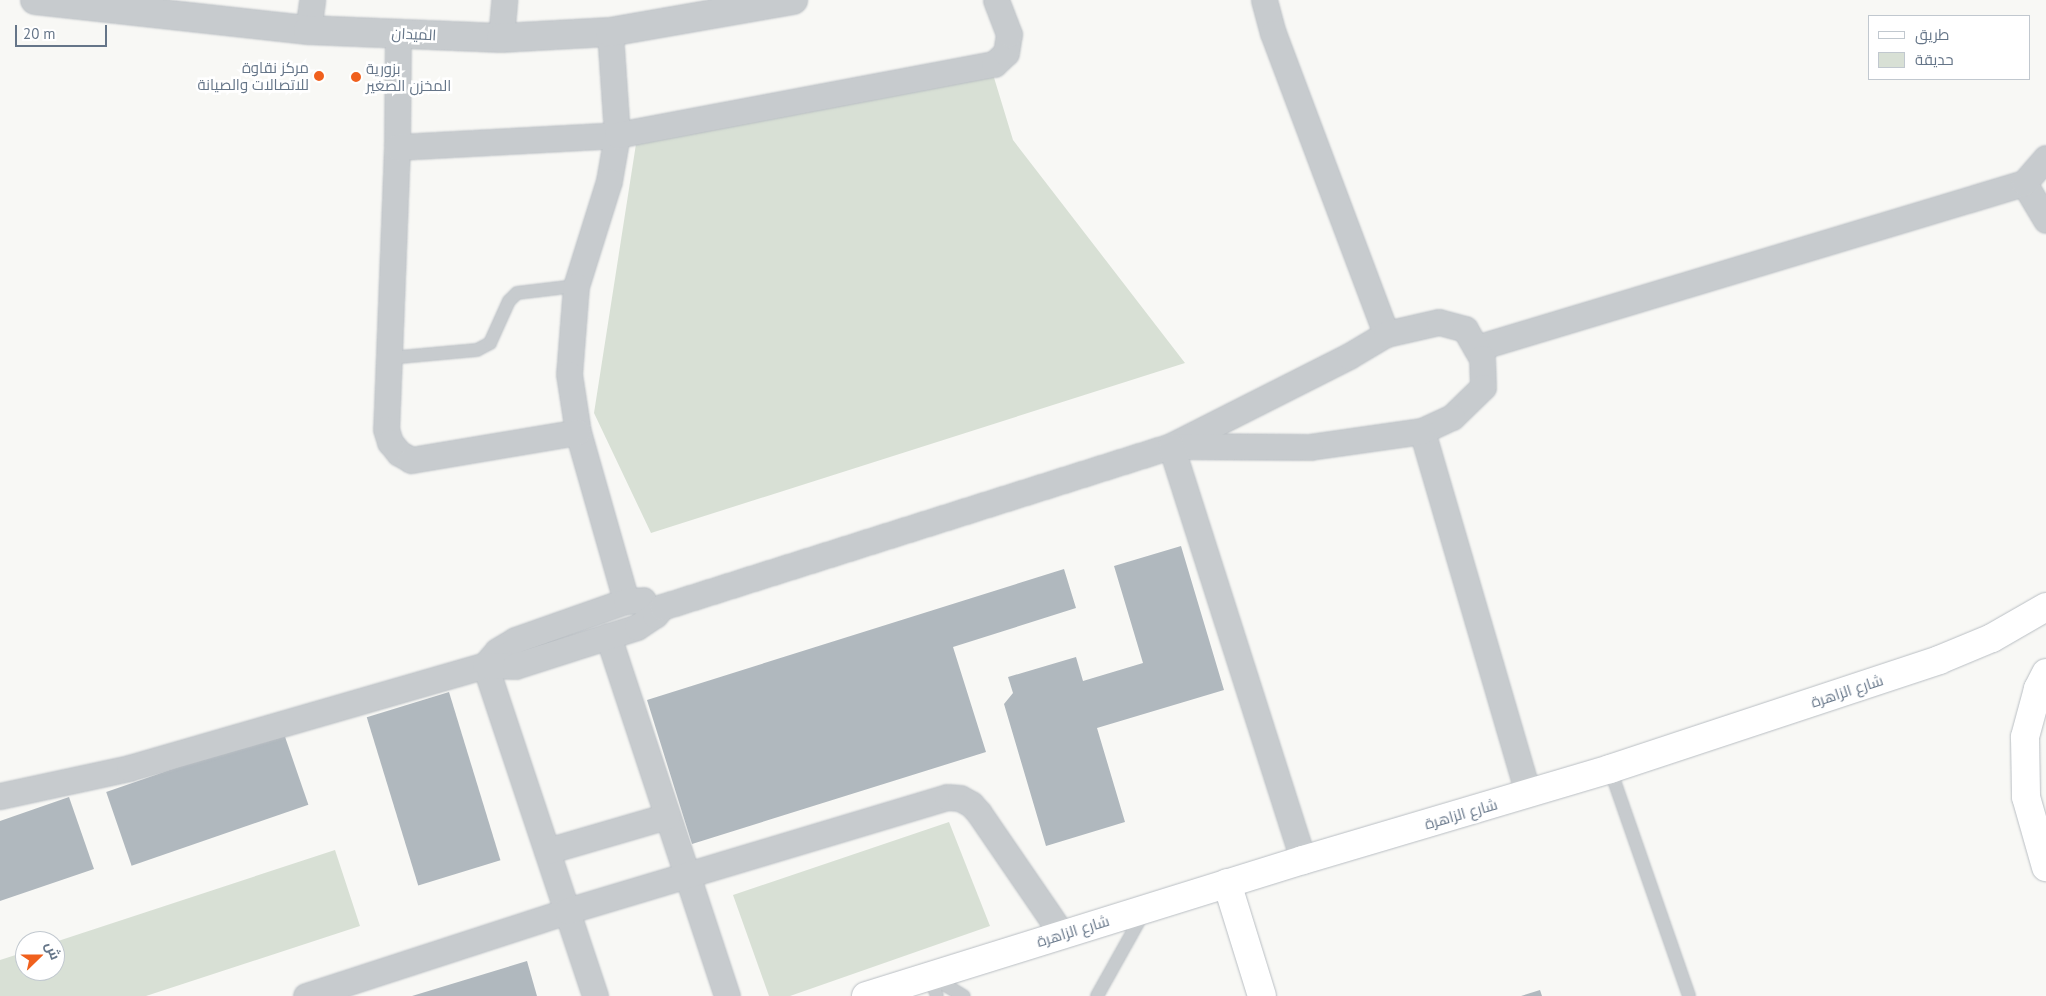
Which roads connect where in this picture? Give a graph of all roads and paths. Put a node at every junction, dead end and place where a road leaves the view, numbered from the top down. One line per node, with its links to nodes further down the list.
1 (35, 0): 7 (street, الميدان)
2 (312, 0): 8 (street)
3 (504, 0): 11 (street)
4 (792, 0): 9 (street, الميدان)
5 (996, 0): 12 (street)
6 (1264, 0): 18 (street)
7 (96, 3): 8 (street, الميدان)
8 (308, 30): 10 (street, الميدان)
9 (610, 32): 11 (street, الميدان); 12 (street)
10 (398, 33): 11 (street, الميدان); 13 (street)
11 (501, 38)
12 (618, 135): 13 (street); 17 (street)
13 (397, 147): 20 (street)
14 (2046, 158): 15 (street)
15 (2024, 184): 16 (street); 19 (street)
16 (2046, 220)
17 (576, 286): 20 (lane); 22 (street)
18 (1386, 334): 19 (street); 23 (street)
19 (1476, 348): 21 (street)
20 (389, 358): 22 (street)
21 (1422, 431): 23 (street); 31 (street)
22 (578, 432): 24 (street)
23 (1171, 446): 25 (street); 35 (street)
24 (626, 601): 25 (street); 28 (street)
25 (662, 607): 27 (street)
26 (2046, 607): 30 (main road, شارع الزاهرة)
27 (608, 636): 28 (street); 33 (street)
28 (484, 665): 32 (street); 34 (street)
29 (2046, 673): 36 (main road)
30 (1610, 769): 31 (main road, شارع الزاهرة); 50 (lane)
31 (1528, 794): 35 (main road, شارع الزاهرة)
32 (0, 796)
33 (667, 816): 34 (street); 37 (street)
34 (547, 851): 40 (street)
35 (1303, 860): 38 (main road, شارع الزاهرة)
36 (2046, 867)
37 (686, 874): 40 (street); 41 (street); 45 (street)
38 (1228, 883): 39 (main road, شارع الزاهرة); 49 (main road)
39 (1146, 908): 41 (main road, شارع الزاهرة); 48 (lane)
40 (566, 911): 43 (street); 44 (street)
41 (1062, 934): 42 (main road, شارع الزاهرة)
42 (933, 986): 46 (main road, شارع الزاهرة); 47 (lane)
43 (306, 996)
44 (595, 996)
45 (727, 996)
46 (866, 996)
47 (964, 996)
48 (1097, 996)
49 (1262, 996)
50 (1689, 996)

